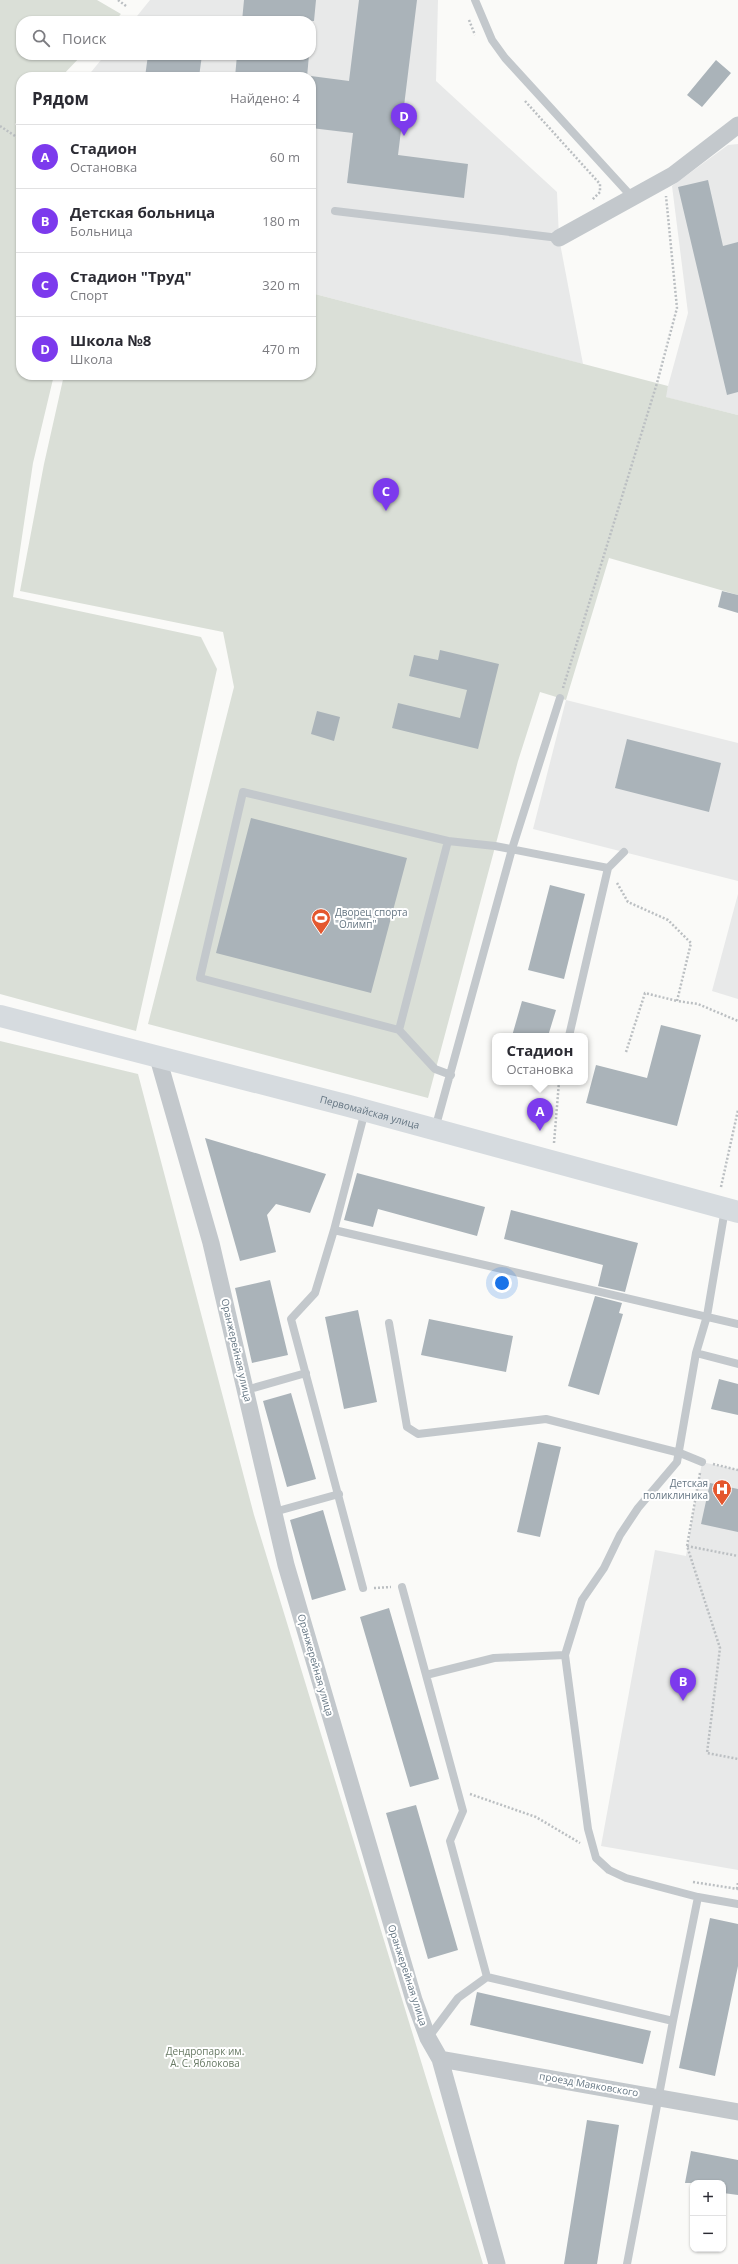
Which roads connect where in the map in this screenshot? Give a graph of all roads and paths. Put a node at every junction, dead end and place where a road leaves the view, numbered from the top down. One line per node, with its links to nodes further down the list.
1 (118, 0): 3 (path)
2 (475, 0): 11 (lane)
3 (126, 6)
4 (468, 16): 5 (path)
5 (479, 42)
6 (520, 95): 12 (path)
7 (738, 125): 10 (street)
8 (0, 126): 9 (path)
9 (16, 137)
10 (664, 180): 11 (street); 15 (path)
11 (632, 197): 14 (street)
12 (586, 204)
13 (335, 210): 14 (lane)
14 (559, 238)
15 (560, 698): 17 (lane)
16 (448, 841): 17 (lane); 23 (lane); 23 (lane)
17 (512, 849): 19 (lane); 27 (lane)
18 (624, 852): 19 (lane)
19 (608, 868): 20 (path); 24 (lane)
20 (677, 1001): 22 (path); 25 (path)
21 (0, 1016): 26 (main road, Первомайская улица)
22 (738, 1021)
23 (399, 1030): 27 (lane)
24 (570, 1033)
25 (626, 1052)
26 (158, 1058): 29 (main road, Первомайская улица); 42 (street, Оранжерейная улица)
27 (451, 1075): 31 (lane)
28 (559, 1085): 32 (path)
29 (365, 1110): 31 (main road, Первомайская улица); 35 (lane)
30 (738, 1110): 33 (path)
31 (435, 1130): 32 (main road, Первомайская улица)
32 (563, 1164): 34 (main road, Первомайская улица)
33 (721, 1187)
34 (732, 1210): 36 (lane)
35 (334, 1230): 36 (lane); 41 (lane)
36 (707, 1316): 38 (lane); 39 (lane)
37 (389, 1323): 43 (lane)
38 (738, 1324)
39 (696, 1353): 40 (lane); 43 (lane)
40 (738, 1364)
41 (306, 1373): 42 (lane); 46 (lane)
42 (246, 1390): 47 (street, Оранжерейная улица)
43 (680, 1454): 44 (lane); 52 (lane)
44 (702, 1462): 45 (path); 48 (path)
45 (738, 1470)
46 (339, 1494): 47 (lane); 51 (lane)
47 (274, 1512): 61 (street, Оранжерейная улица)
48 (687, 1546): 49 (path); 54 (path)
49 (738, 1556)
50 (402, 1587): 51 (path); 53 (lane)
51 (363, 1588)
52 (565, 1655): 53 (lane); 57 (lane)
53 (426, 1675): 59 (lane)
54 (738, 1759)
55 (738, 1882): 56 (path)
56 (737, 1889)
57 (698, 1897): 58 (lane); 60 (lane)
58 (738, 1904)
59 (487, 1978): 60 (lane); 61 (lane)
60 (674, 2021): 63 (lane)
61 (428, 2038): 62 (street, Оранжерейная улица)
62 (440, 2059): 63 (street, проезд Маяковского); 65 (street, Оранжерейная улица)
63 (659, 2097): 64 (street, проезд Маяковского); 66 (lane)
64 (738, 2112)
65 (497, 2264)
66 (627, 2264)

